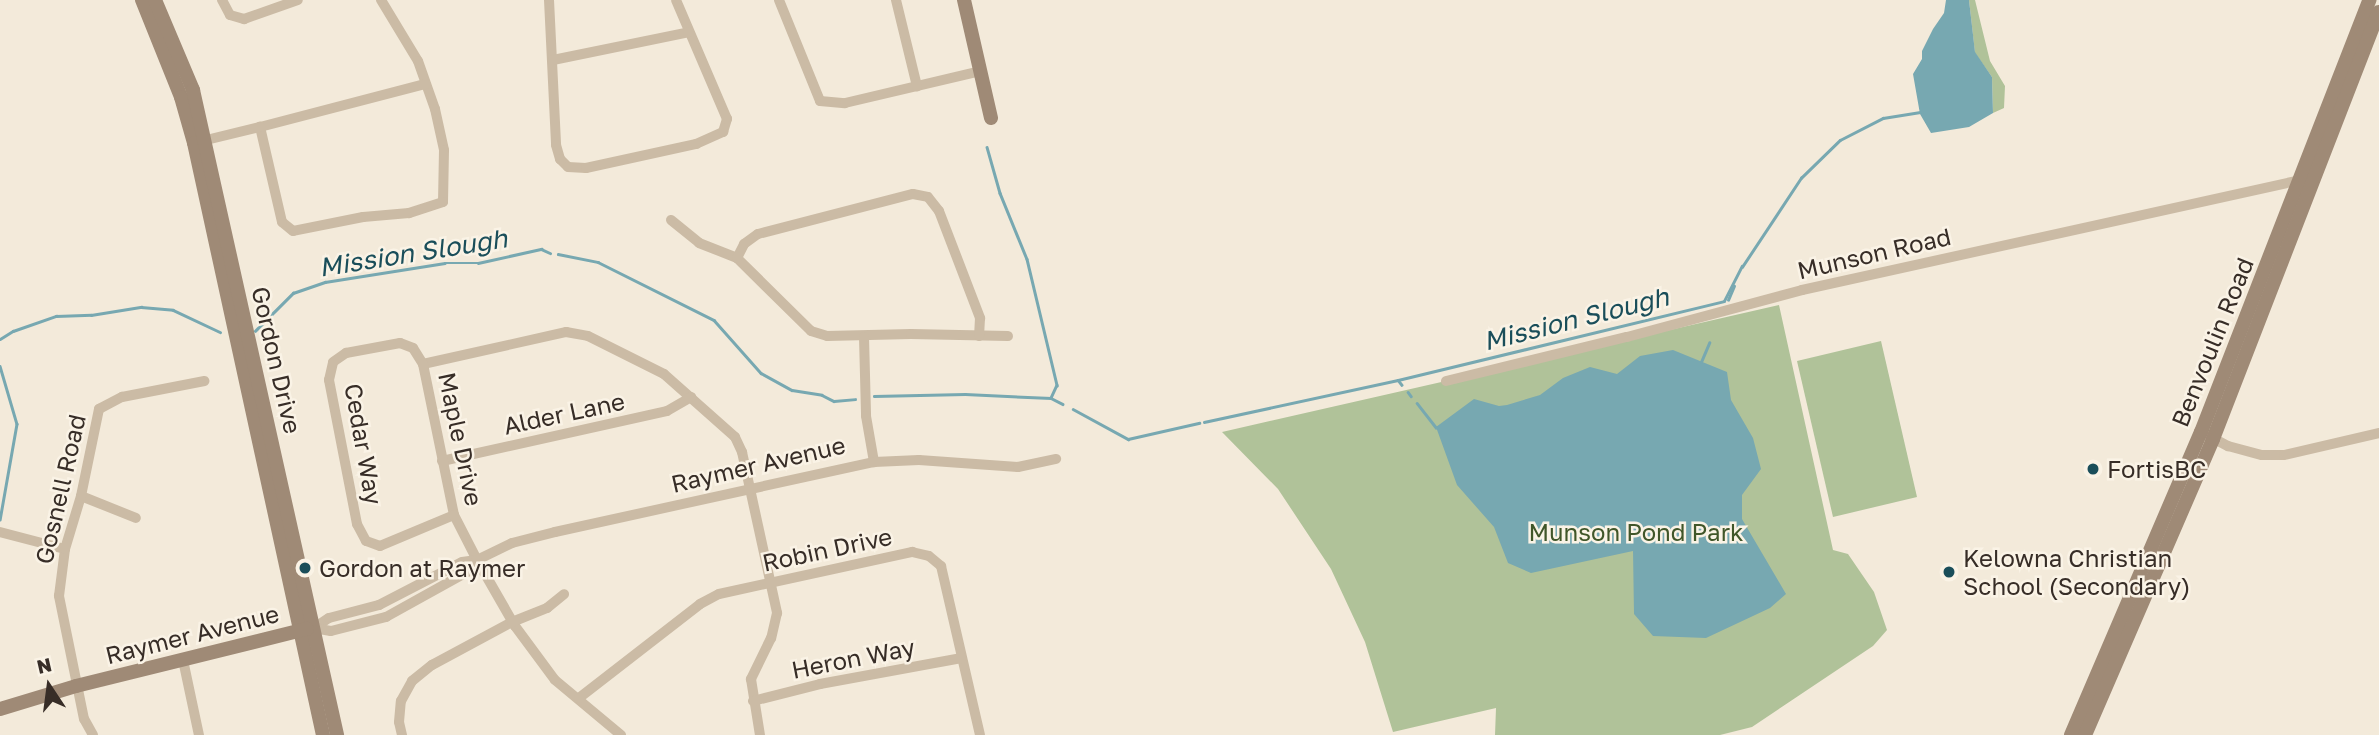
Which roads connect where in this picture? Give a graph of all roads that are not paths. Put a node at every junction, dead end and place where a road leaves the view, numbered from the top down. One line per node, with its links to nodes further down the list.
1 (142, 0): 20 (main road, Gordon Drive)
2 (155, 0): 20 (main road, Gordon Drive)
3 (222, 0): 4 (street)
4 (298, 0)
5 (381, 0): 16 (street)
6 (549, 0): 14 (street)
7 (676, 0): 13 (street)
8 (779, 0): 17 (street)
9 (897, 0): 17 (street)
10 (964, 0): 15 (main road)
11 (2369, 0): 21 (main road, Benvoulin Road)
12 (2379, 12): 21 (main road, Benvoulin Road)
13 (689, 32): 14 (street); 14 (street)
14 (553, 60)
15 (980, 71): 17 (street); 18 (main road)
16 (425, 84): 19 (street); 19 (street)
17 (917, 86)
18 (991, 118)
19 (260, 127): 20 (street)
20 (199, 141): 46 (main road, Gordon Drive)
21 (2307, 180): 29 (street, Munson Road); 32 (main road, Benvoulin Road)
22 (671, 220): 23 (street)
23 (737, 258): 24 (street); 26 (street)
24 (979, 336): 25 (street); 26 (street)
25 (1008, 336)
26 (864, 337): 35 (street)
27 (423, 364): 30 (street); 34 (street, Maple Drive); 38 (street, Cedar Way)
28 (204, 381): 37 (street, Gosnell Road)
29 (1446, 381)
30 (691, 397): 34 (street, Alder Lane); 36 (street)
31 (2379, 433): 32 (street)
32 (2207, 435): 61 (main road, Benvoulin Road); 62 (main road, Benvoulin Road)
33 (1056, 460): 35 (street, Raymer Avenue)
34 (442, 461): 38 (street, Maple Drive)
35 (874, 462): 36 (street, Raymer Avenue)
36 (750, 491): 42 (street, Raymer Avenue); 43 (street)
37 (81, 495): 39 (street); 41 (street, Gosnell Road)
38 (453, 515): 42 (street, Maple Drive)
39 (136, 517)
40 (0, 531): 41 (street)
41 (65, 550): 49 (street, Gosnell Road)
42 (477, 561): 45 (street, Maple Drive); 46 (street, Raymer Avenue)
43 (772, 583): 47 (street, Robin Drive); 50 (street, Robin Drive); 51 (street)
44 (564, 594): 45 (street)
45 (513, 622): 50 (street, Maple Drive); 57 (street)
46 (307, 629): 48 (main road, Raymer Avenue); 55 (main road, Gordon Drive); 56 (main road, Gordon Drive)
47 (962, 659): 51 (street, Heron Way); 60 (street, Robin Drive)
48 (183, 660): 49 (main road, Raymer Avenue); 54 (street)
49 (76, 686): 52 (main road, Raymer Avenue); 53 (street, Gosnell Road)
50 (579, 698): 58 (street, Maple Drive)
51 (753, 701): 59 (street)
52 (0, 709)
53 (93, 735)
54 (199, 735)
55 (323, 735)
56 (337, 735)
57 (401, 735)
58 (621, 735)
59 (760, 735)
60 (980, 735)
61 (2071, 735)
62 (2085, 735)

